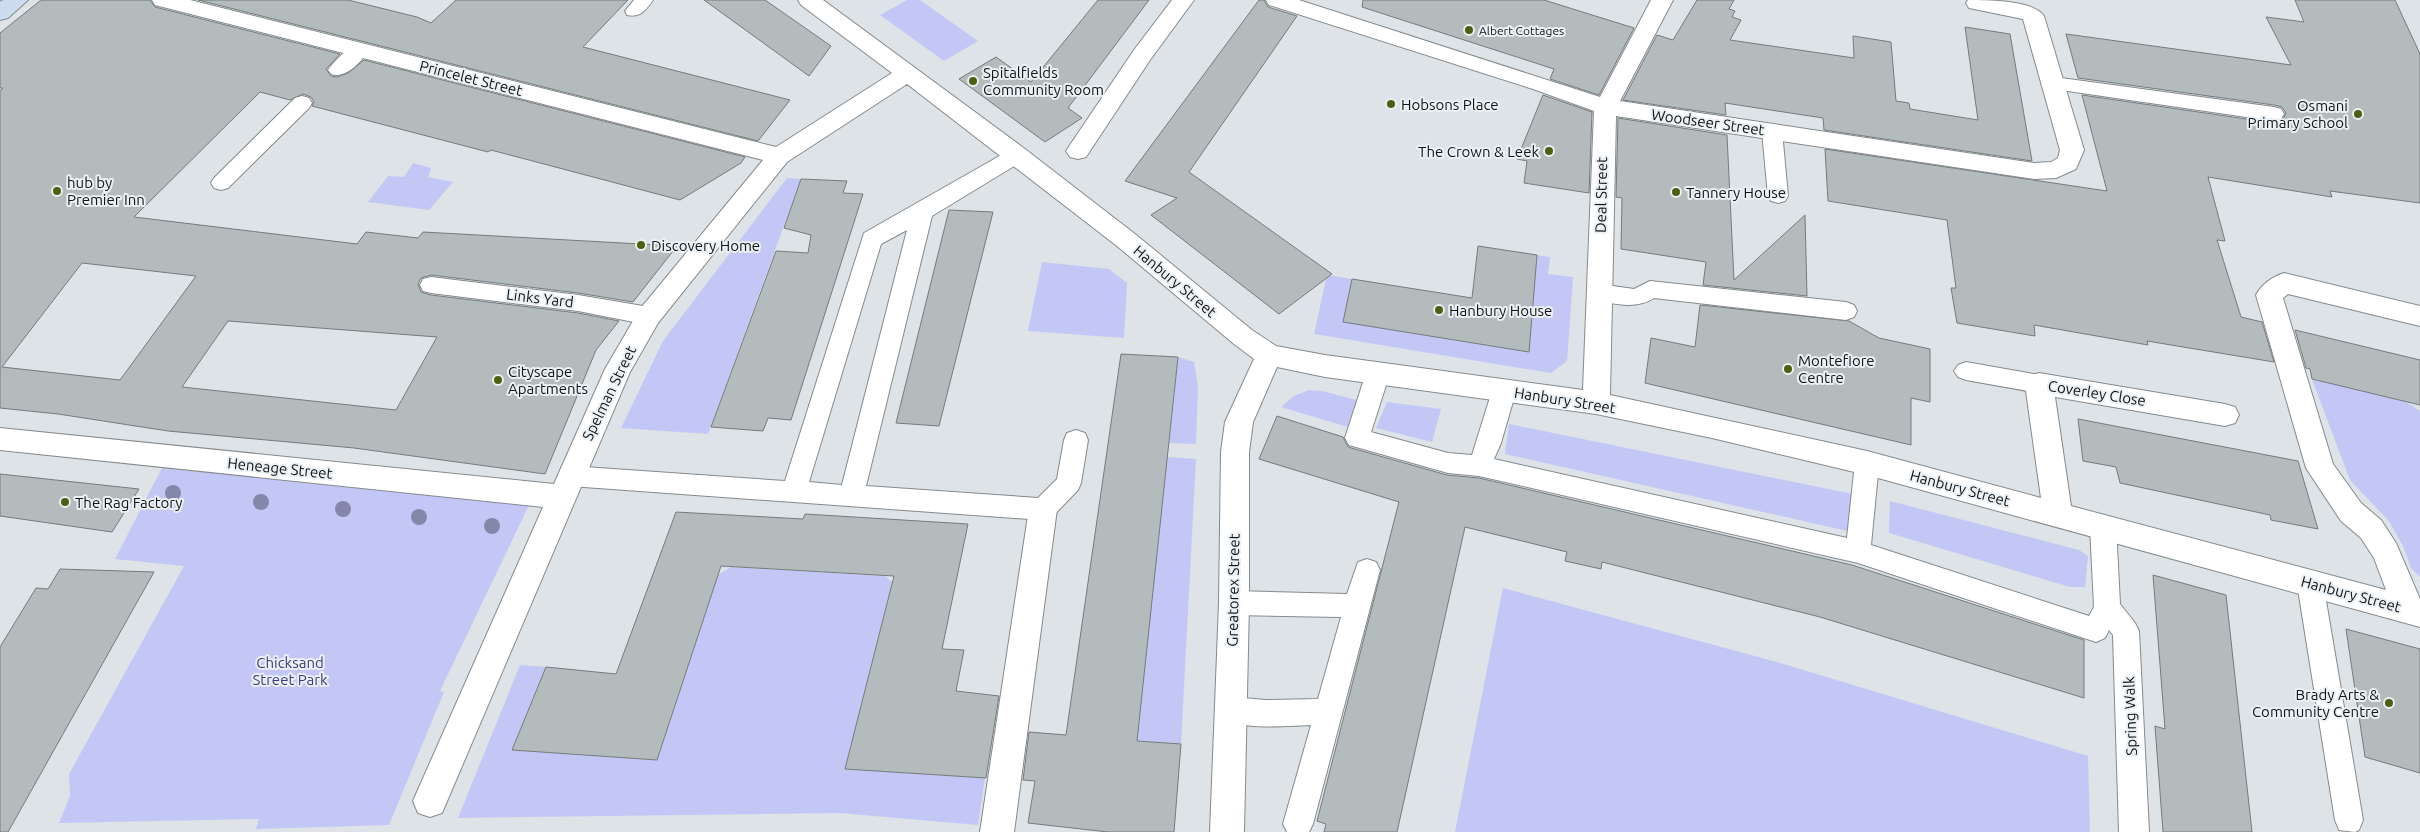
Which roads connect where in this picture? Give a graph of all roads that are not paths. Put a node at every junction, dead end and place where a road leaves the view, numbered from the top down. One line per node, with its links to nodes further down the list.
1 (17, 0): 8 (main road)
2 (162, 0): 9 (street, Princelet Street)
3 (809, 0): 11 (street, Hanbury Street)
4 (1183, 0): 17 (street)
5 (1279, 0): 14 (street, Woodseer Street)
6 (1662, 0): 14 (street, Deal Street)
7 (1977, 3): 12 (street, Woodseer Street)
8 (0, 13)
9 (359, 50): 10 (lane); 19 (street, Princelet Street)
10 (338, 70)
11 (908, 74): 18 (street, Hanbury Street); 19 (street, Spelman Street)
12 (2054, 83): 15 (lane); 16 (street, Woodseer Street)
13 (302, 103): 20 (lane)
14 (1606, 107): 16 (street, Woodseer Street); 24 (street, Deal Street)
15 (2274, 114)
16 (1772, 131): 21 (lane)
17 (1078, 151)
18 (1018, 155): 22 (lane); 28 (street, Hanbury Street)
19 (779, 156): 26 (street, Spelman Street)
20 (221, 183)
21 (1778, 196)
22 (922, 212): 40 (lane); 41 (lane)
23 (431, 285): 26 (lane, Links Yard)
24 (1599, 292): 25 (lane); 33 (street, Deal Street)
25 (1846, 311)
26 (649, 316): 39 (street, Spelman Street)
27 (2420, 316): 51 (street)
28 (1269, 354): 30 (street, Hanbury Street); 48 (street, Greatorex Street)
29 (1966, 371): 31 (lane)
30 (1378, 373): 32 (street, Hanbury Street); 38 (lane)
31 (2039, 384): 34 (street, Coverley Close); 43 (street, Coverley Close)
32 (1504, 391): 33 (street, Hanbury Street); 38 (lane)
33 (1596, 403): 37 (street, Hanbury Street)
34 (2226, 414)
35 (0, 439): 39 (street, Heneage Street)
36 (1076, 440): 42 (lane)
37 (1867, 462): 43 (street, Hanbury Street); 45 (lane)
38 (1479, 466): 45 (lane)
39 (565, 486): 40 (lane); 54 (street, Spelman Street)
40 (793, 493): 41 (lane)
41 (851, 497): 42 (lane)
42 (1043, 509): 57 (street)
43 (2058, 514): 44 (street, Hanbury Street)
44 (2103, 526): 47 (street, Hanbury Street); 50 (lane)
45 (1858, 552): 50 (lane)
46 (1367, 570): 49 (lane)
47 (2310, 583): 51 (street, Hanbury Street); 55 (lane)
48 (1234, 603): 49 (lane); 52 (street, Greatorex Street)
49 (1358, 606): 53 (lane)
50 (2107, 608): 59 (lane, Spring Walk)
51 (2415, 611)
52 (1231, 710): 53 (lane); 58 (street, Greatorex Street)
53 (1329, 712): 56 (lane)
54 (430, 801)
55 (2349, 820)
56 (1298, 824)
57 (997, 832)
58 (1227, 832)
59 (2134, 832)

